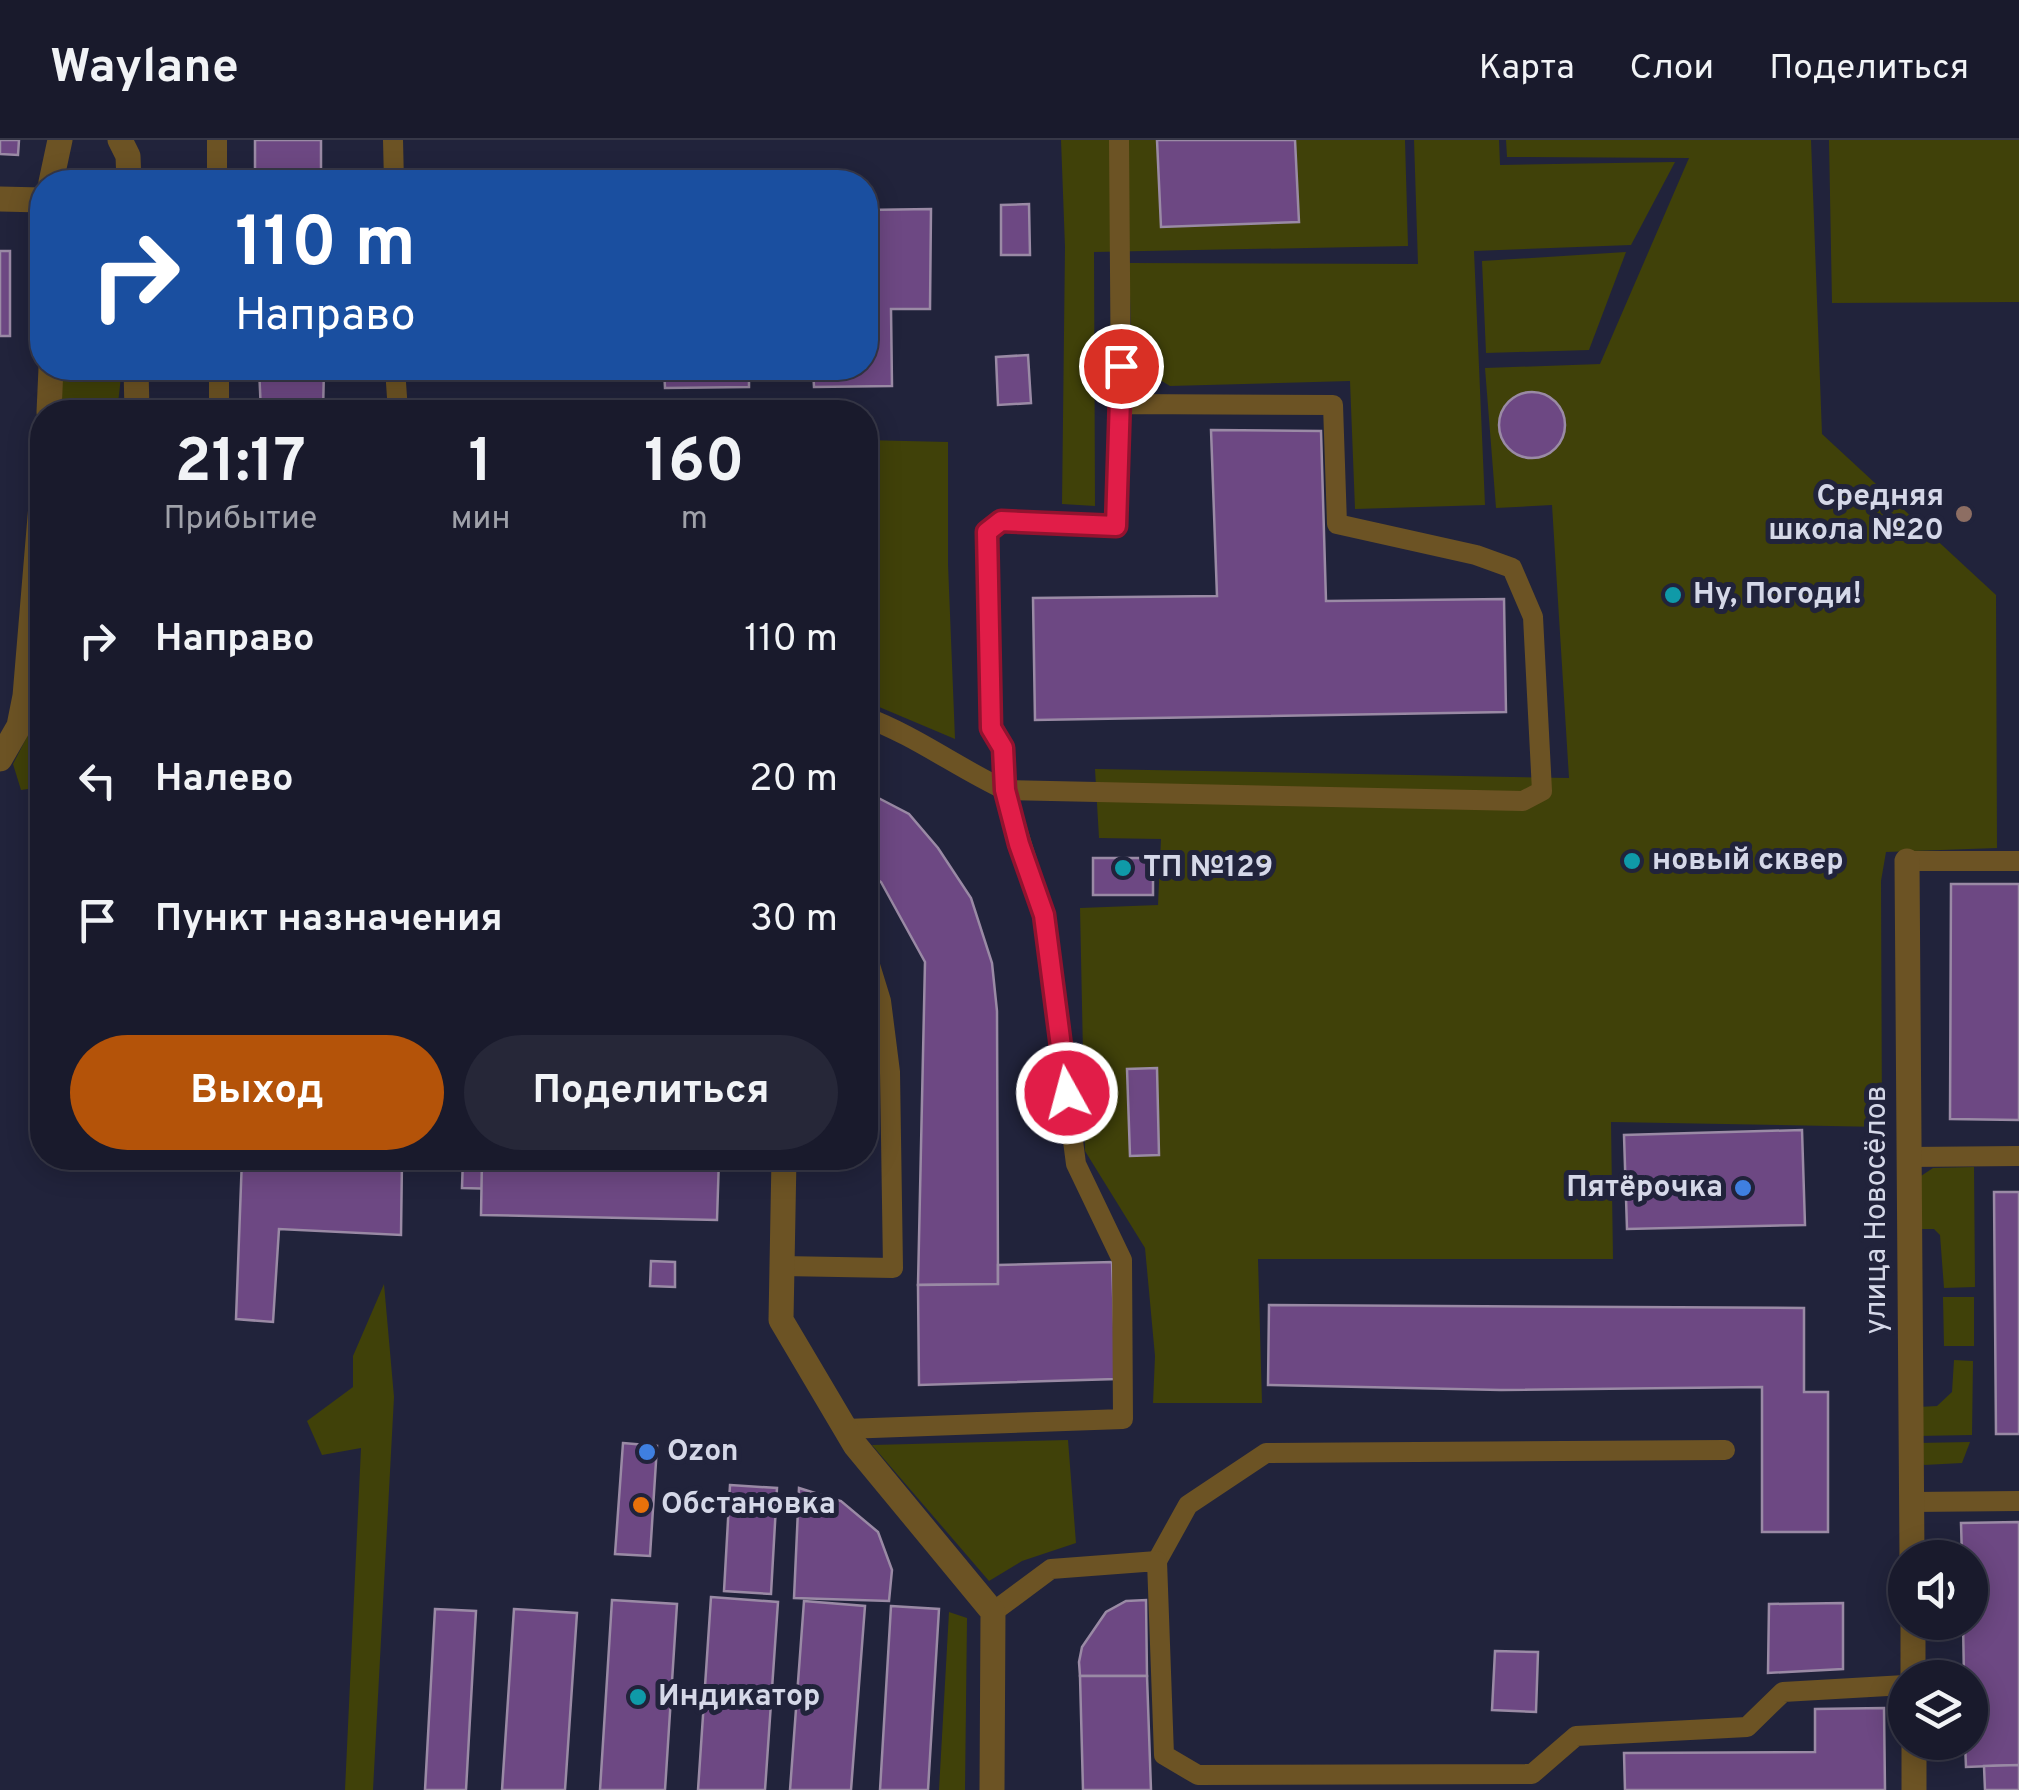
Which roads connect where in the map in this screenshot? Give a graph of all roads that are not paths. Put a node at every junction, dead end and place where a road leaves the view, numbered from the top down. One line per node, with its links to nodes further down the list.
1 (60, 140): 6 (street)
2 (120, 140): 7 (street)
3 (217, 140): 8 (lane)
4 (393, 140): 9 (lane)
5 (1120, 140): 12 (lane)
6 (54, 170)
7 (129, 170)
8 (217, 170)
9 (394, 170)
10 (0, 199): 11 (street)
11 (30, 200)
12 (1121, 404): 16 (lane); 16 (lane)
13 (30, 636): 15 (street)
14 (878, 722): 16 (lane)
15 (0, 759)
16 (1005, 790): 24 (lane)
17 (1907, 861): 18 (lane); 21 (street, улица Новосёлов)
18 (2019, 861)
19 (878, 991): 23 (lane)
20 (2019, 1156): 21 (lane)
21 (1909, 1157): 27 (street, улица Новосёлов)
22 (784, 1170): 23 (street)
23 (782, 1266): 24 (street)
24 (845, 1430): 30 (street)
25 (1724, 1450): 29 (lane)
26 (2019, 1500): 27 (lane)
27 (1912, 1502): 28 (street, улица Новосёлов)
28 (1912, 1540)
29 (1157, 1561): 30 (lane); 31 (lane)
30 (993, 1612): 33 (street)
31 (1888, 1686)
32 (1914, 1760): 34 (street)
33 (992, 1790)
34 (1914, 1790)

